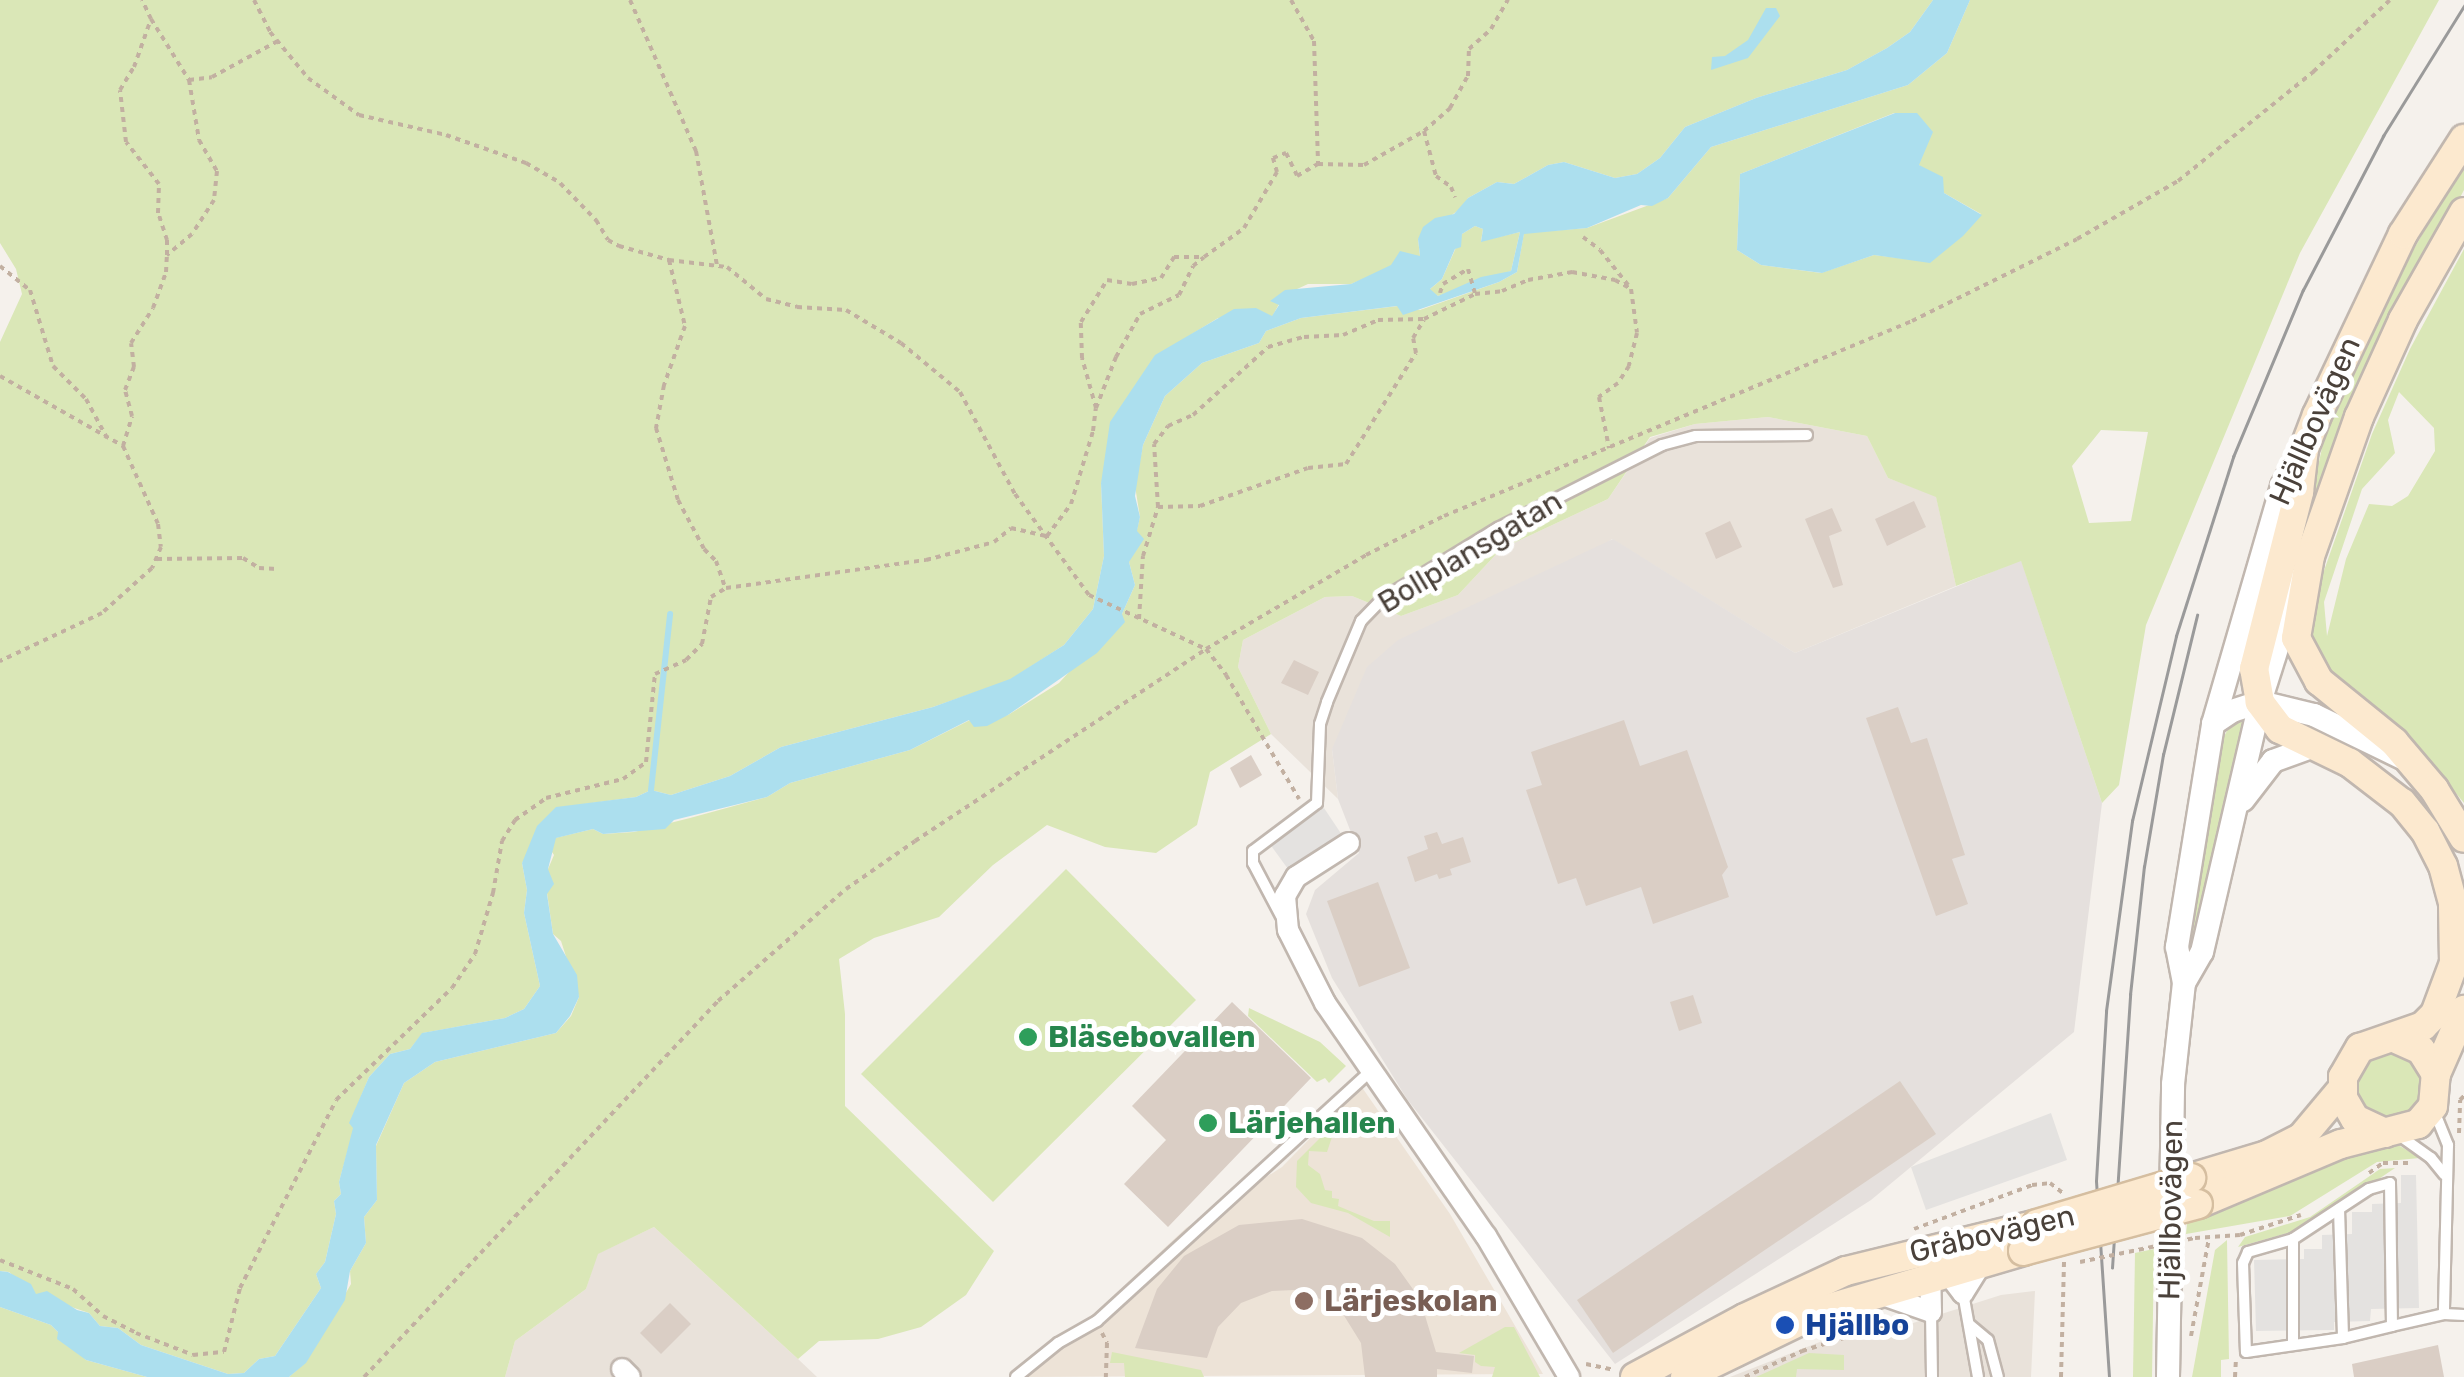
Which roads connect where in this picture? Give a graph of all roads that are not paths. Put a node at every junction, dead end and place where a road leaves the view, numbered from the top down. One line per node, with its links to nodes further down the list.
1 (2464, 139): 4 (main road, Hjällbovägen)
2 (2464, 212): 5 (main road, Hjällbovägen)
3 (1807, 435): 13 (lane, Bollplansgatan)
4 (2304, 448): 6 (main road); 7 (street, Hjällbovägen)
5 (2310, 556): 6 (street, Hjällbovägen); 9 (main road)
6 (2260, 702): 7 (street); 8 (main road, Gråbovägen); 9 (street); 10 (street, Hjällbovägen)
7 (2212, 724): 14 (street, Hjällbovägen)
8 (2317, 744): 10 (street, Hjällbovägen); 16 (main road, Gråbovägen)
9 (2404, 759): 11 (main road)
10 (2239, 807): 14 (street, Hjällbovägen)
11 (2464, 838)
12 (1348, 843): 13 (street)
13 (1288, 930): 17 (street)
14 (2184, 983): 42 (street, Hjällbovägen)
15 (2464, 1010): 18 (main road)
16 (2394, 1038): 18 (main road); 19 (main road, Gråbovägen)
17 (1370, 1072): 35 (lane); 36 (street)
18 (2436, 1074): 20 (main road)
19 (2342, 1089): 21 (main road); 23 (main road, Gråbovägen)
20 (2433, 1106): 21 (main road, Gråbovägen); 22 (lane)
21 (2390, 1133): 22 (lane); 23 (main road, Gråbovägen)
22 (2444, 1174): 29 (lane)
23 (2194, 1190): 26 (main road, Gråbovägen, bridge); 26 (main road, Gråbovägen, bridge)
24 (2339, 1209): 25 (lane); 32 (lane); 33 (lane)
25 (2294, 1239): 34 (lane); 34 (lane)
26 (1942, 1273): 27 (main road, Gråbovägen); 28 (street); 31 (lane); 37 (main road, Gråbovägen)
27 (1880, 1294): 28 (street); 38 (main road, Gråbovägen)
28 (1930, 1312): 39 (lane)
29 (2444, 1314): 30 (lane); 32 (lane)
30 (2464, 1314)
31 (1970, 1325): 40 (lane); 41 (lane)
32 (2392, 1326): 33 (lane)
33 (2343, 1338): 34 (lane)
34 (2293, 1345)
35 (1016, 1377)
36 (1569, 1377)
37 (1635, 1377)
38 (1685, 1377)
39 (1932, 1377)
40 (1978, 1377)
41 (1998, 1377)
42 (2168, 1377)

